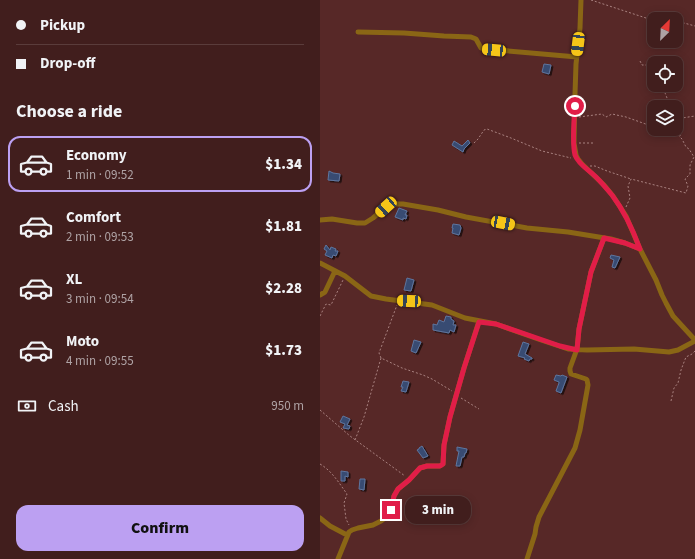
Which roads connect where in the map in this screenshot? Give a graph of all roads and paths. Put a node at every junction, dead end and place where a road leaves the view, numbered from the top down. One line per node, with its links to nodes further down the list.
1 (581, 0): 7 (street)
2 (591, 0): 3 (path)
3 (647, 18)
4 (683, 22): 5 (path)
5 (695, 26)
6 (358, 32): 7 (street)
7 (577, 57): 11 (street)
8 (640, 61): 9 (path)
9 (647, 65)
10 (695, 116): 13 (path)
11 (574, 118): 12 (path); 15 (street)
12 (647, 124)
13 (680, 137): 19 (path)
14 (474, 143): 17 (path)
15 (574, 143): 16 (path); 17 (street)
16 (593, 143)
17 (578, 159): 18 (street)
18 (582, 164): 19 (path); 20 (street)
19 (631, 179): 20 (path)
20 (626, 216): 23 (street)
21 (320, 220): 22 (street)
22 (604, 238): 23 (street); 32 (street)
23 (640, 249): 31 (street)
24 (320, 263): 25 (street)
25 (335, 271): 26 (street); 27 (street)
26 (345, 276): 28 (street); 29 (path)
27 (320, 295)
28 (399, 301): 30 (street); 34 (path)
29 (320, 316)
30 (479, 322): 32 (street); 35 (street)
31 (695, 340): 32 (street)
32 (577, 350): 46 (street)
33 (695, 351): 36 (path)
34 (381, 358): 35 (path); 39 (path)
35 (457, 395): 37 (path); 41 (street)
36 (671, 401)
37 (479, 409)
38 (320, 410): 39 (path)
39 (355, 440): 41 (path)
40 (320, 464): 43 (path)
41 (409, 480): 43 (street)
42 (320, 518): 44 (street)
43 (352, 530): 44 (street)
44 (347, 536): 45 (street)
45 (338, 559)
46 (527, 559)

